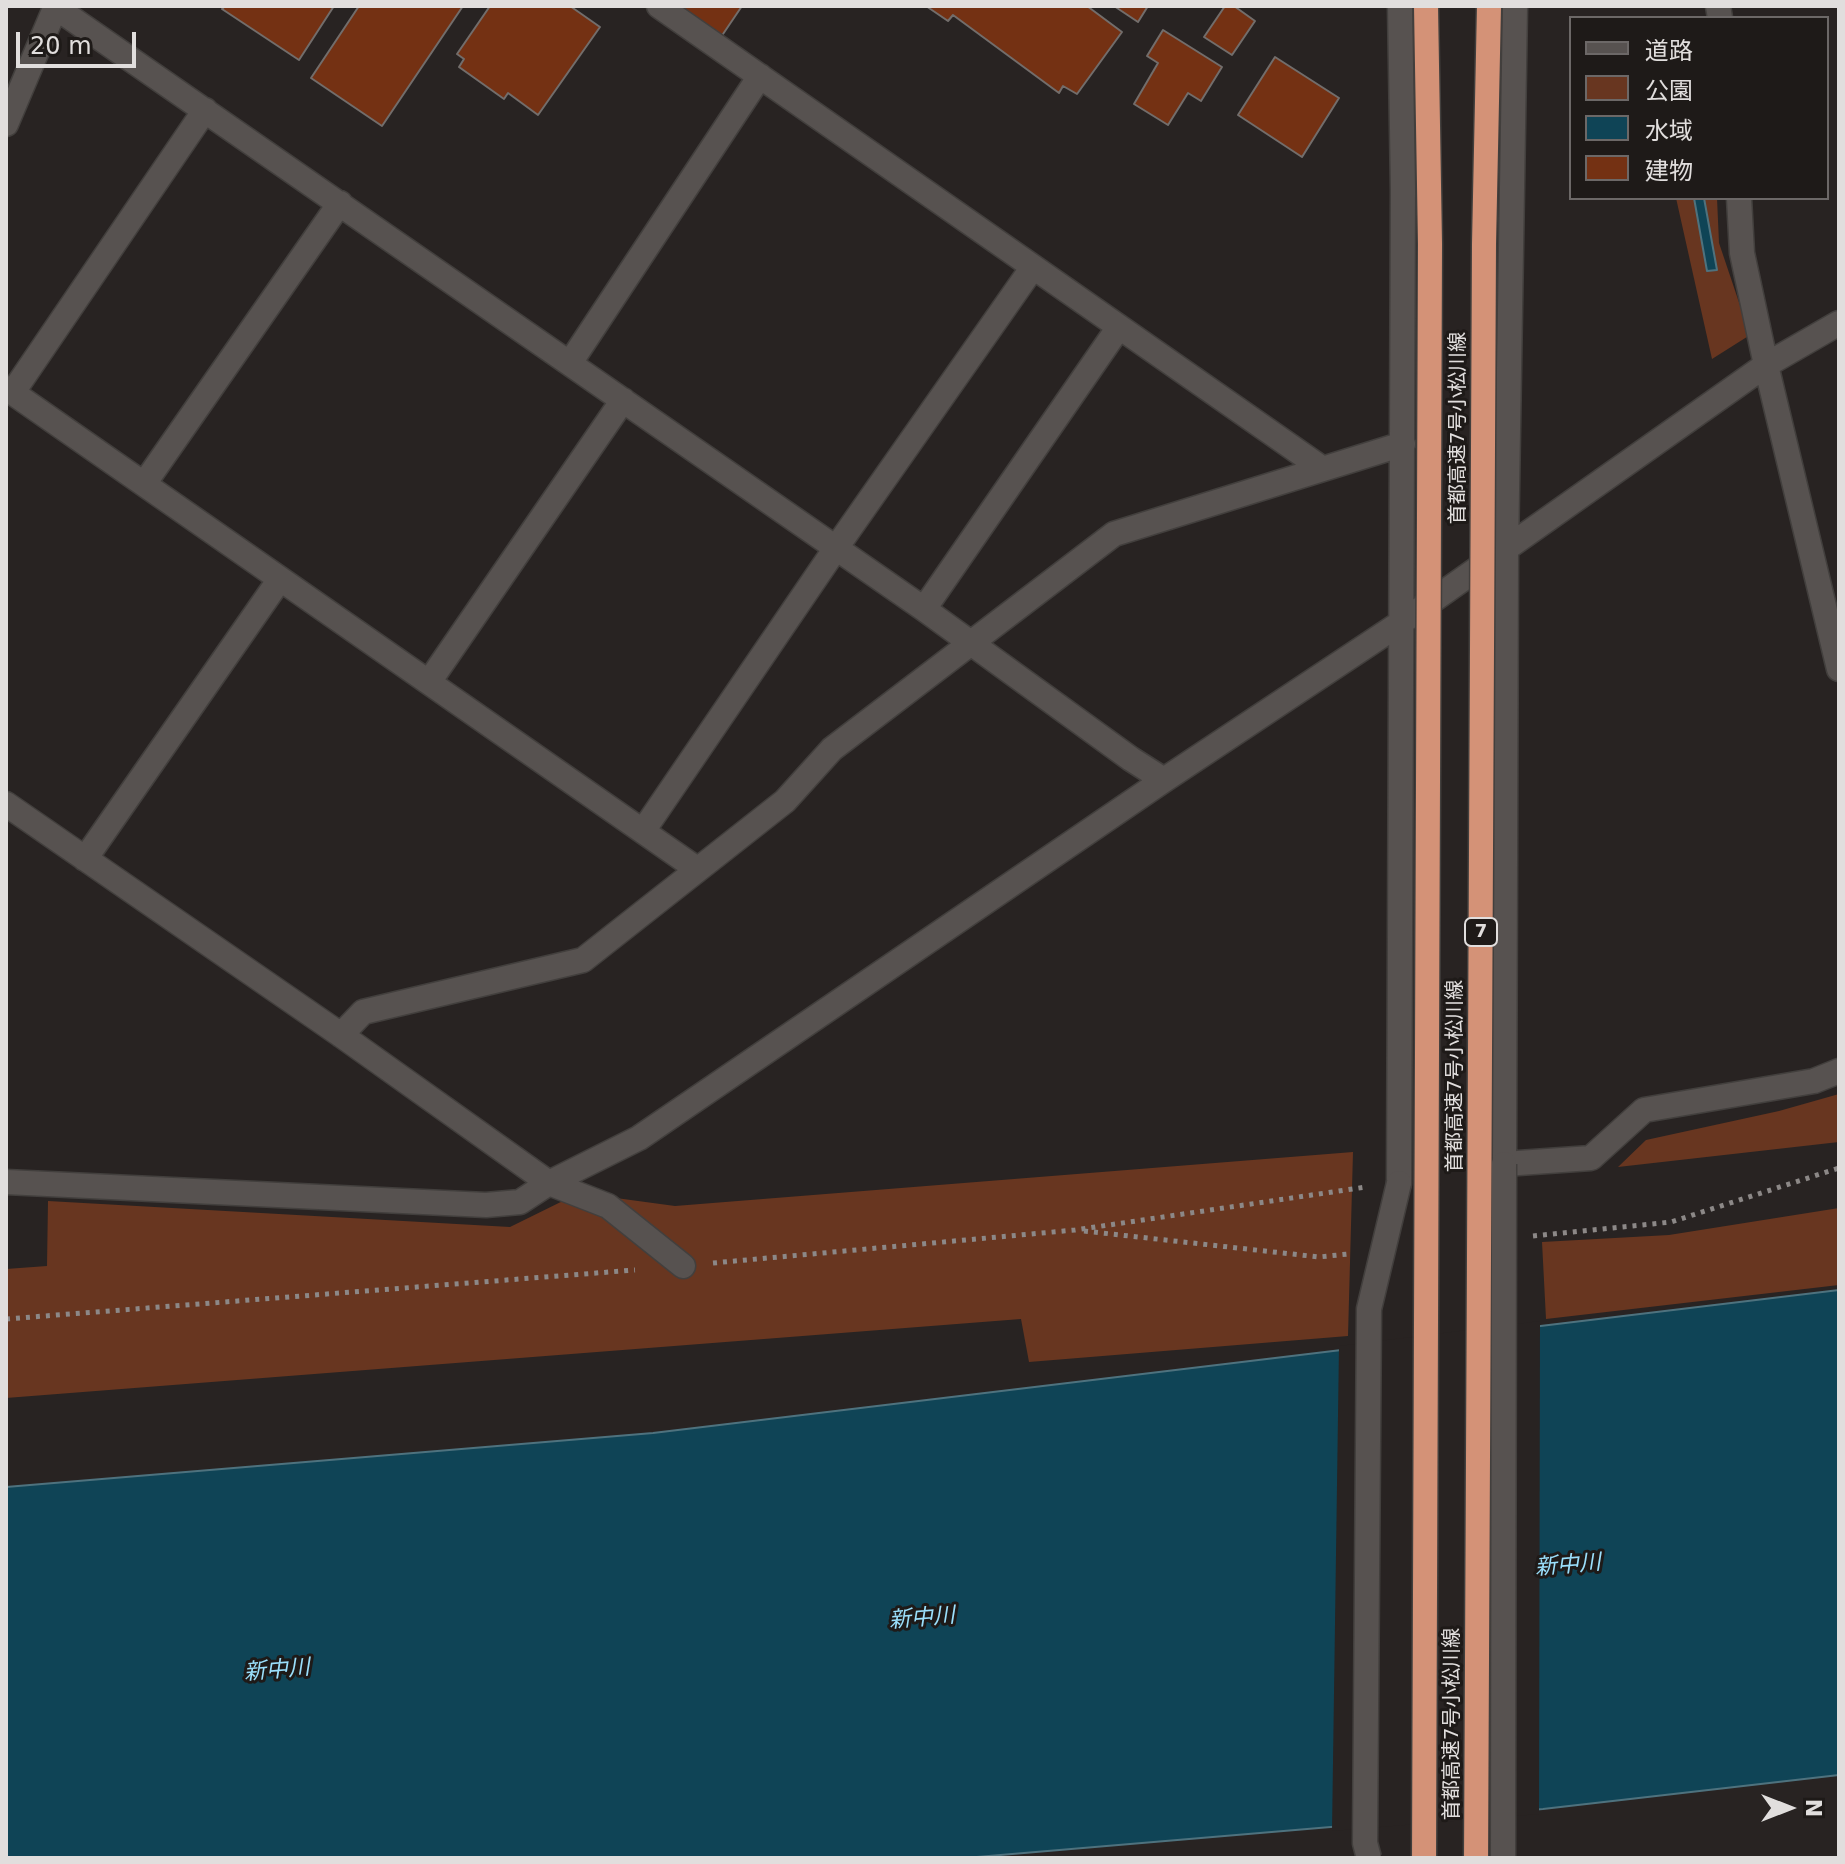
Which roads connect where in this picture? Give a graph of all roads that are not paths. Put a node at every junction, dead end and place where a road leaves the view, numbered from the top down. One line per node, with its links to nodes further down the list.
1 (56, 6): 8 (street); 9 (street)
2 (659, 6): 7 (street)
3 (1400, 6): 19 (street)
4 (1426, 6): 42 (highway, 首都高速7号小松川線, bridge)
5 (1489, 6): 43 (highway, 首都高速7号小松川線 / 7, bridge)
6 (1515, 6): 23 (street)
7 (760, 76): 12 (street); 15 (street)
8 (205, 110): 11 (street); 17 (street)
9 (6, 124)
10 (1739, 200): 16 (street)
11 (340, 203): 15 (street); 21 (street)
12 (1033, 267): 14 (street); 22 (street)
13 (1839, 323): 16 (street)
14 (1119, 327): 20 (street); 25 (street)
15 (570, 363): 18 (street)
16 (1766, 365): 23 (street); 28 (street)
17 (9, 390): 21 (street)
18 (623, 400): 22 (street); 29 (street)
19 (1403, 444): 20 (street); 26 (street)
20 (1323, 469): 27 (street)
21 (144, 484): 24 (street)
22 (836, 548): 25 (street); 32 (street)
23 (1506, 551): 26 (street); 37 (street)
24 (280, 579): 29 (street); 33 (street)
25 (924, 609): 27 (street)
26 (1402, 622): 30 (street); 41 (street, bridge)
27 (972, 643): 30 (street); 34 (street)
28 (1839, 669)
29 (429, 682): 32 (street)
30 (1164, 780): 39 (street)
31 (6, 804): 33 (street)
32 (643, 831): 34 (street)
33 (85, 859): 35 (street)
34 (697, 869): 35 (street)
35 (341, 1035): 39 (street)
36 (1839, 1071): 37 (street)
37 (1504, 1164): 44 (street, bridge)
38 (6, 1182): 39 (street)
39 (549, 1183): 40 (street)
40 (683, 1266)
41 (1369, 1858)
42 (1424, 1858)
43 (1476, 1858)
44 (1503, 1858)

